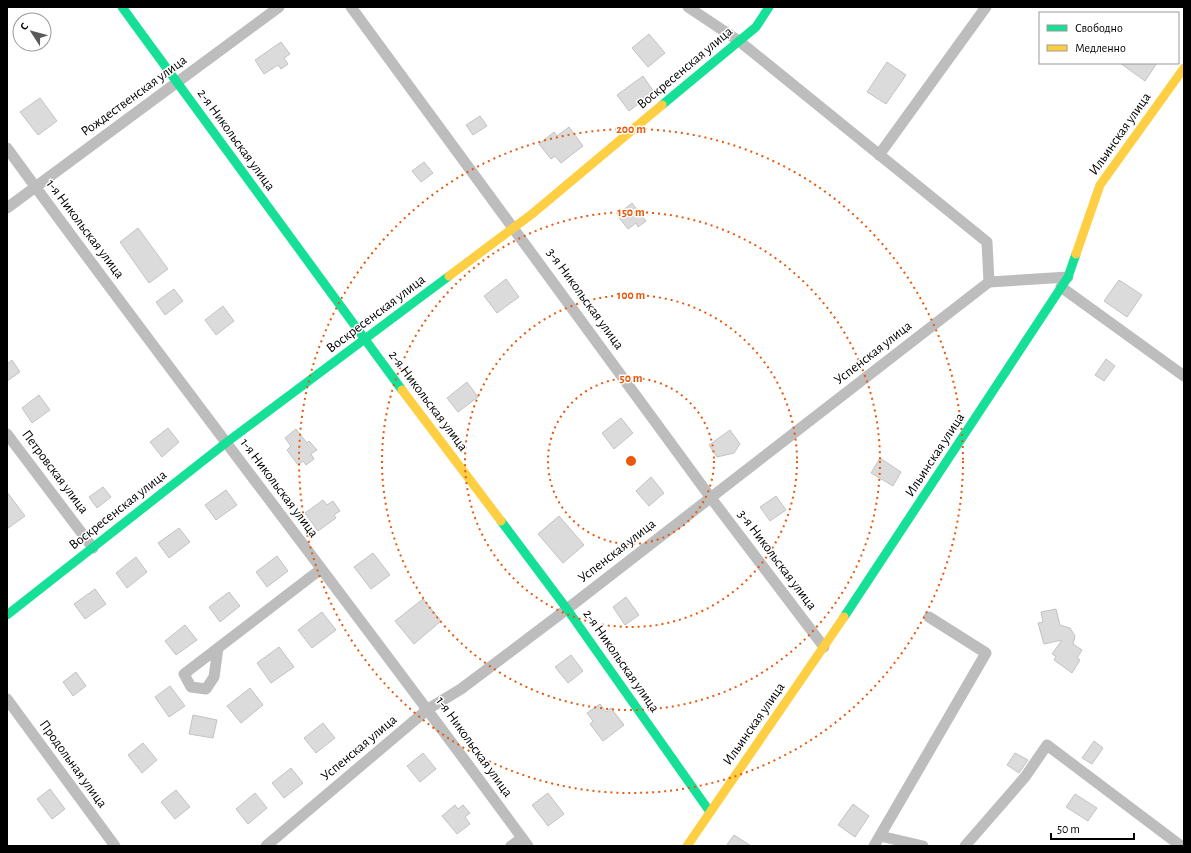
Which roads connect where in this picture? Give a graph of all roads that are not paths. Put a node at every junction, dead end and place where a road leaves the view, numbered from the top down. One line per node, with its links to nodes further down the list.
1 (122, 7): 9 (street, 2-я Никольская улица)
2 (279, 7): 9 (street, Рождественская улица)
3 (351, 7): 14 (street, 3-я Никольская улица)
4 (688, 7): 7 (street)
5 (769, 7): 7 (street, Воскресенская улица)
6 (986, 7): 11 (street)
7 (739, 41): 11 (street); 14 (street, Воскресенская улица)
8 (1184, 68): 15 (street, Ильинская улица)
9 (178, 83): 12 (street, Рождественская улица); 18 (street, 2-я Никольская улица)
10 (7, 148): 12 (street, 1-я Никольская улица)
11 (879, 155): 16 (street)
12 (35, 186): 13 (street, Рождественская улица); 21 (street, 1-я Никольская улица)
13 (7, 208)
14 (514, 227): 18 (street, Воскресенская улица); 22 (street, 3-я Никольская улица)
15 (1068, 276): 16 (street); 17 (street, Ильинская улица)
16 (989, 282): 22 (street, Успенская улица)
17 (1061, 287): 19 (street); 28 (street, Ильинская улица)
18 (365, 341): 21 (street, Воскресенская улица); 25 (street, 2-я Никольская улица)
19 (1184, 376)
20 (7, 434): 23 (street, Петровская улица)
21 (227, 442): 23 (street, Воскресенская улица); 24 (street, 1-я Никольская улица)
22 (711, 498): 25 (street, Успенская улица); 28 (street, 3-я Никольская улица)
23 (93, 548): 26 (street, Воскресенская улица)
24 (321, 569): 29 (street); 31 (street, 1-я Никольская улица)
25 (567, 609): 31 (street, Успенская улица); 32 (street, 2-я Никольская улица)
26 (7, 615)
27 (929, 617): 33 (street)
28 (824, 647): 32 (street, Ильинская улица)
29 (218, 648)
30 (7, 699): 35 (street, Продольная улица)
31 (428, 709): 34 (street, 1-я Никольская улица); 36 (street, Успенская улица)
32 (710, 812): 38 (street, Ильинская улица)
33 (877, 841): 39 (street)
34 (525, 842): 37 (street)
35 (115, 846)
36 (266, 846)
37 (511, 846)
38 (687, 846)
39 (923, 846)
40 (965, 846): 41 (street)
41 (1181, 846)

